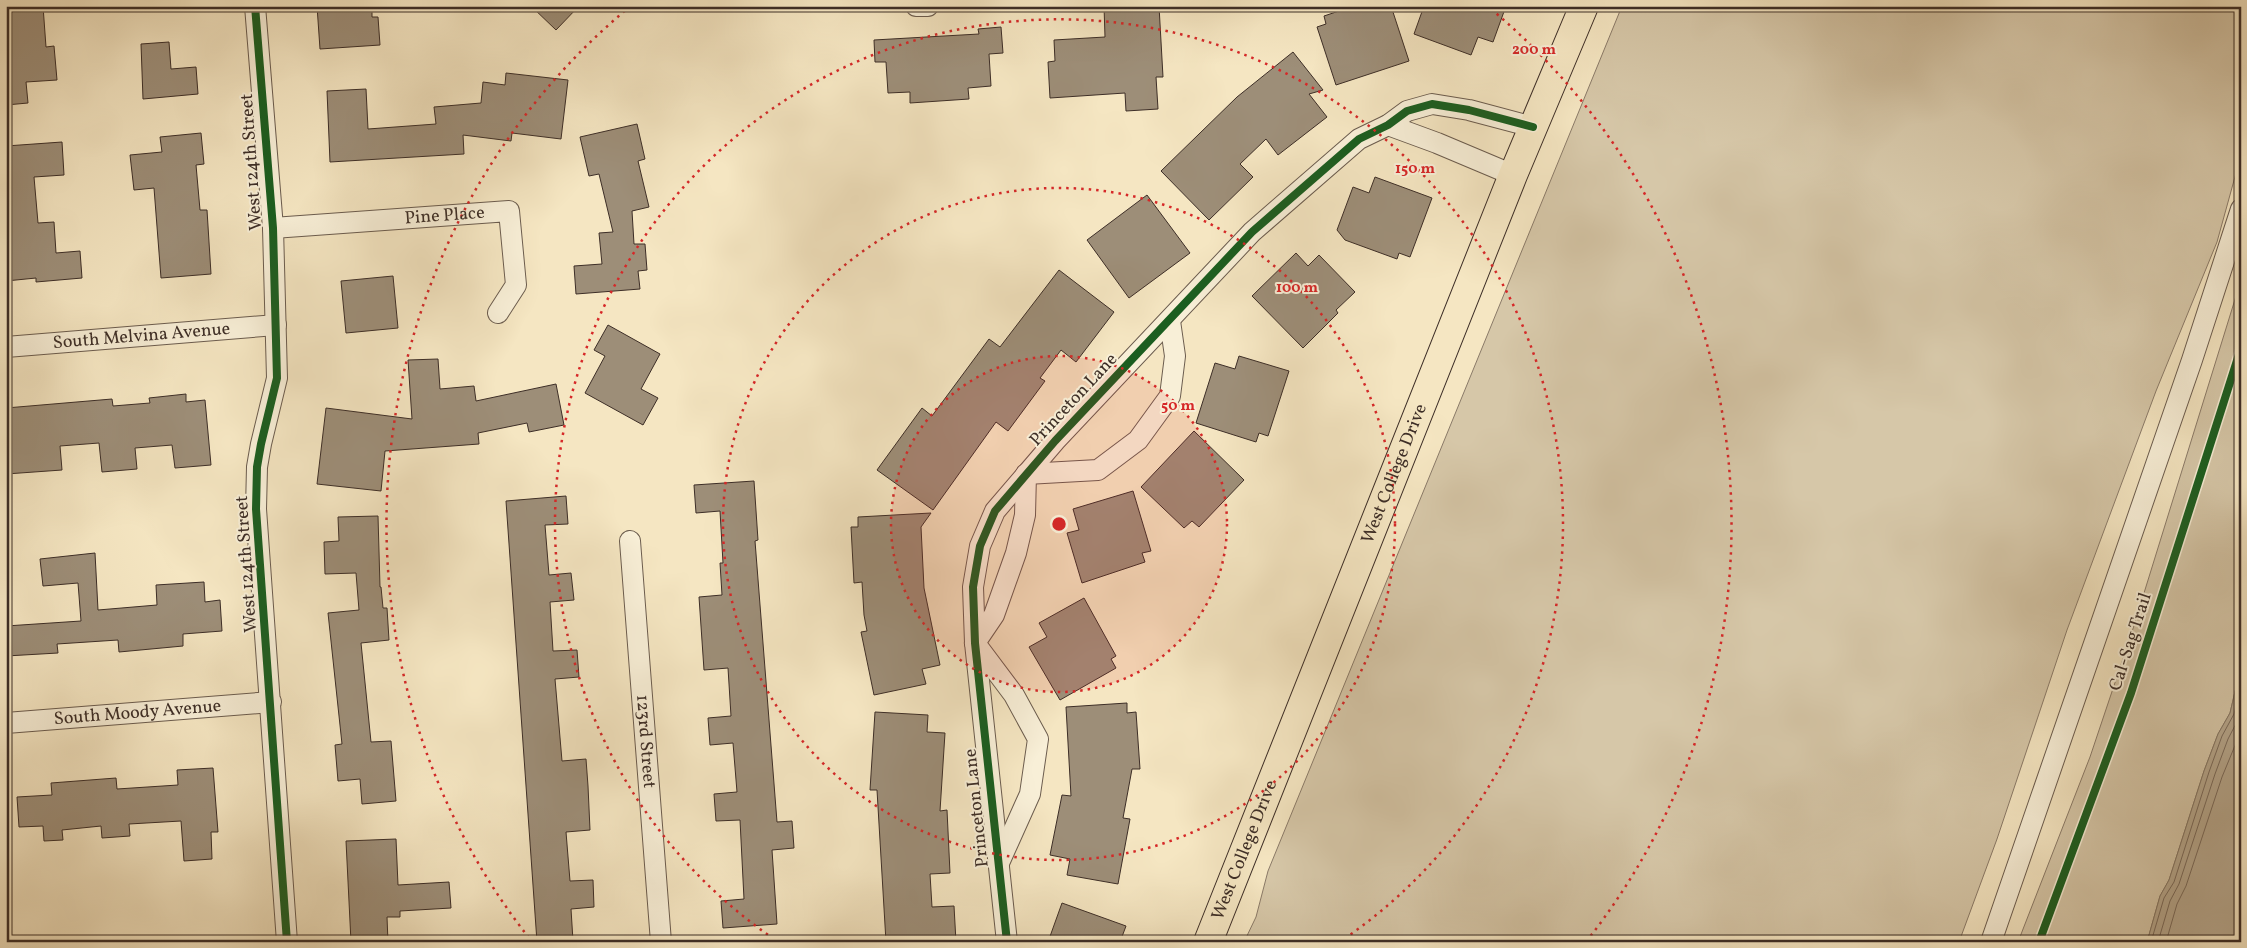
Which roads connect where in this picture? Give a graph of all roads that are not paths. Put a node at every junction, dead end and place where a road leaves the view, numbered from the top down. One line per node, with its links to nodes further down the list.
1 (255, 6): 9 (street, West 124th Street)
2 (916, 6): 3 (street)
3 (928, 6)
4 (1584, 6): 6 (main road, West College Drive)
5 (1388, 125): 6 (street, Princeton Lane); 7 (street); 11 (street, Princeton Lane)
6 (1533, 127): 7 (main road, West College Drive)
7 (1513, 175): 23 (main road, West College Drive)
8 (2241, 209): 24 (street)
9 (273, 228): 10 (street, Pine Place); 12 (street, West 124th Street)
10 (498, 313)
11 (1170, 321): 14 (street, Princeton Lane); 14 (street, Princeton Lane)
12 (276, 324): 13 (street, South Melvina Avenue); 17 (street, West 124th Street)
13 (6, 347)
14 (1026, 474): 16 (street); 16 (street, Princeton Lane)
15 (630, 541): 21 (street, 123rd Street)
16 (975, 643): 19 (street, Princeton Lane); 19 (street, Princeton Lane)
17 (271, 702): 18 (street, South Moody Avenue); 20 (street, West 124th Street)
18 (6, 723)
19 (999, 865): 22 (street, Princeton Lane)
20 (287, 942)
21 (661, 942)
22 (1007, 942)
23 (1208, 942)
24 (1991, 942)

